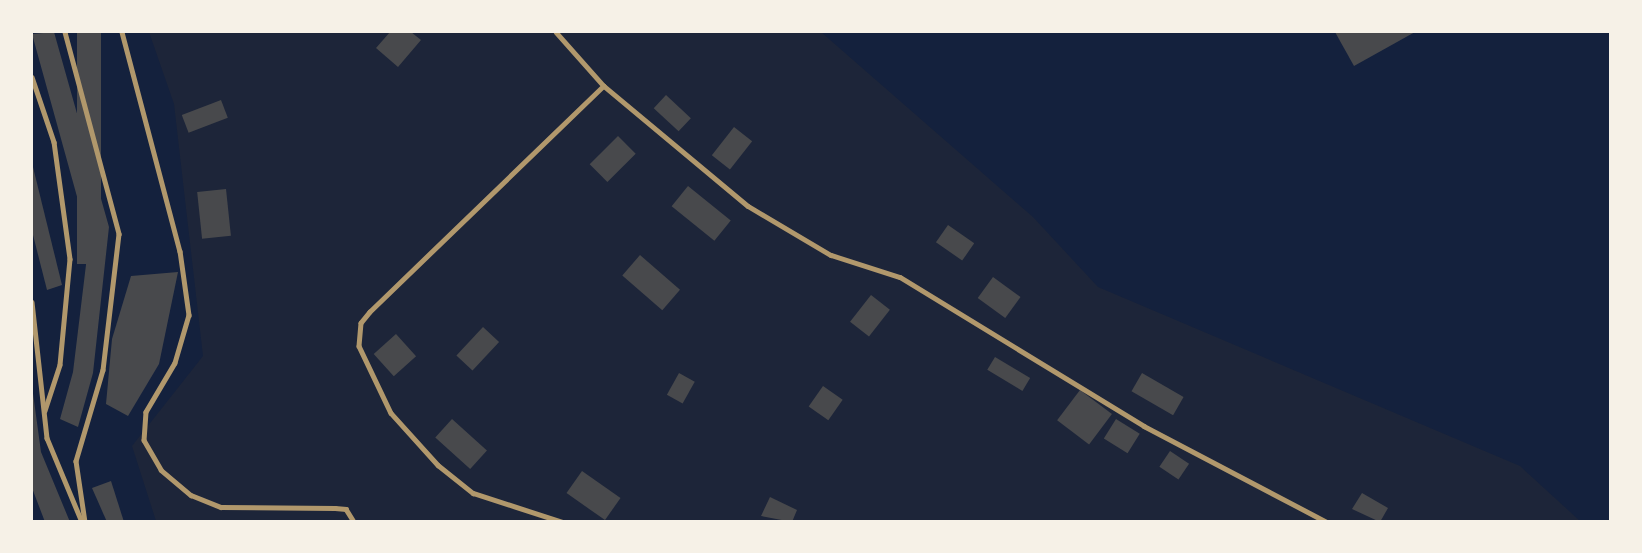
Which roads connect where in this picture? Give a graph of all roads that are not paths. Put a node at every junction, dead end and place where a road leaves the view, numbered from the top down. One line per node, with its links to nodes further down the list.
1 (65, 32): 8 (lane)
2 (122, 32): 9 (lane)
3 (556, 32): 5 (lane)
4 (32, 77): 7 (lane)
5 (604, 86): 12 (lane); 13 (lane)
6 (32, 302): 7 (lane)
7 (45, 411): 8 (lane)
8 (83, 522)
9 (354, 522)
10 (403, 522): 11 (lane)
11 (418, 522)
12 (563, 522)
13 (1327, 522)

